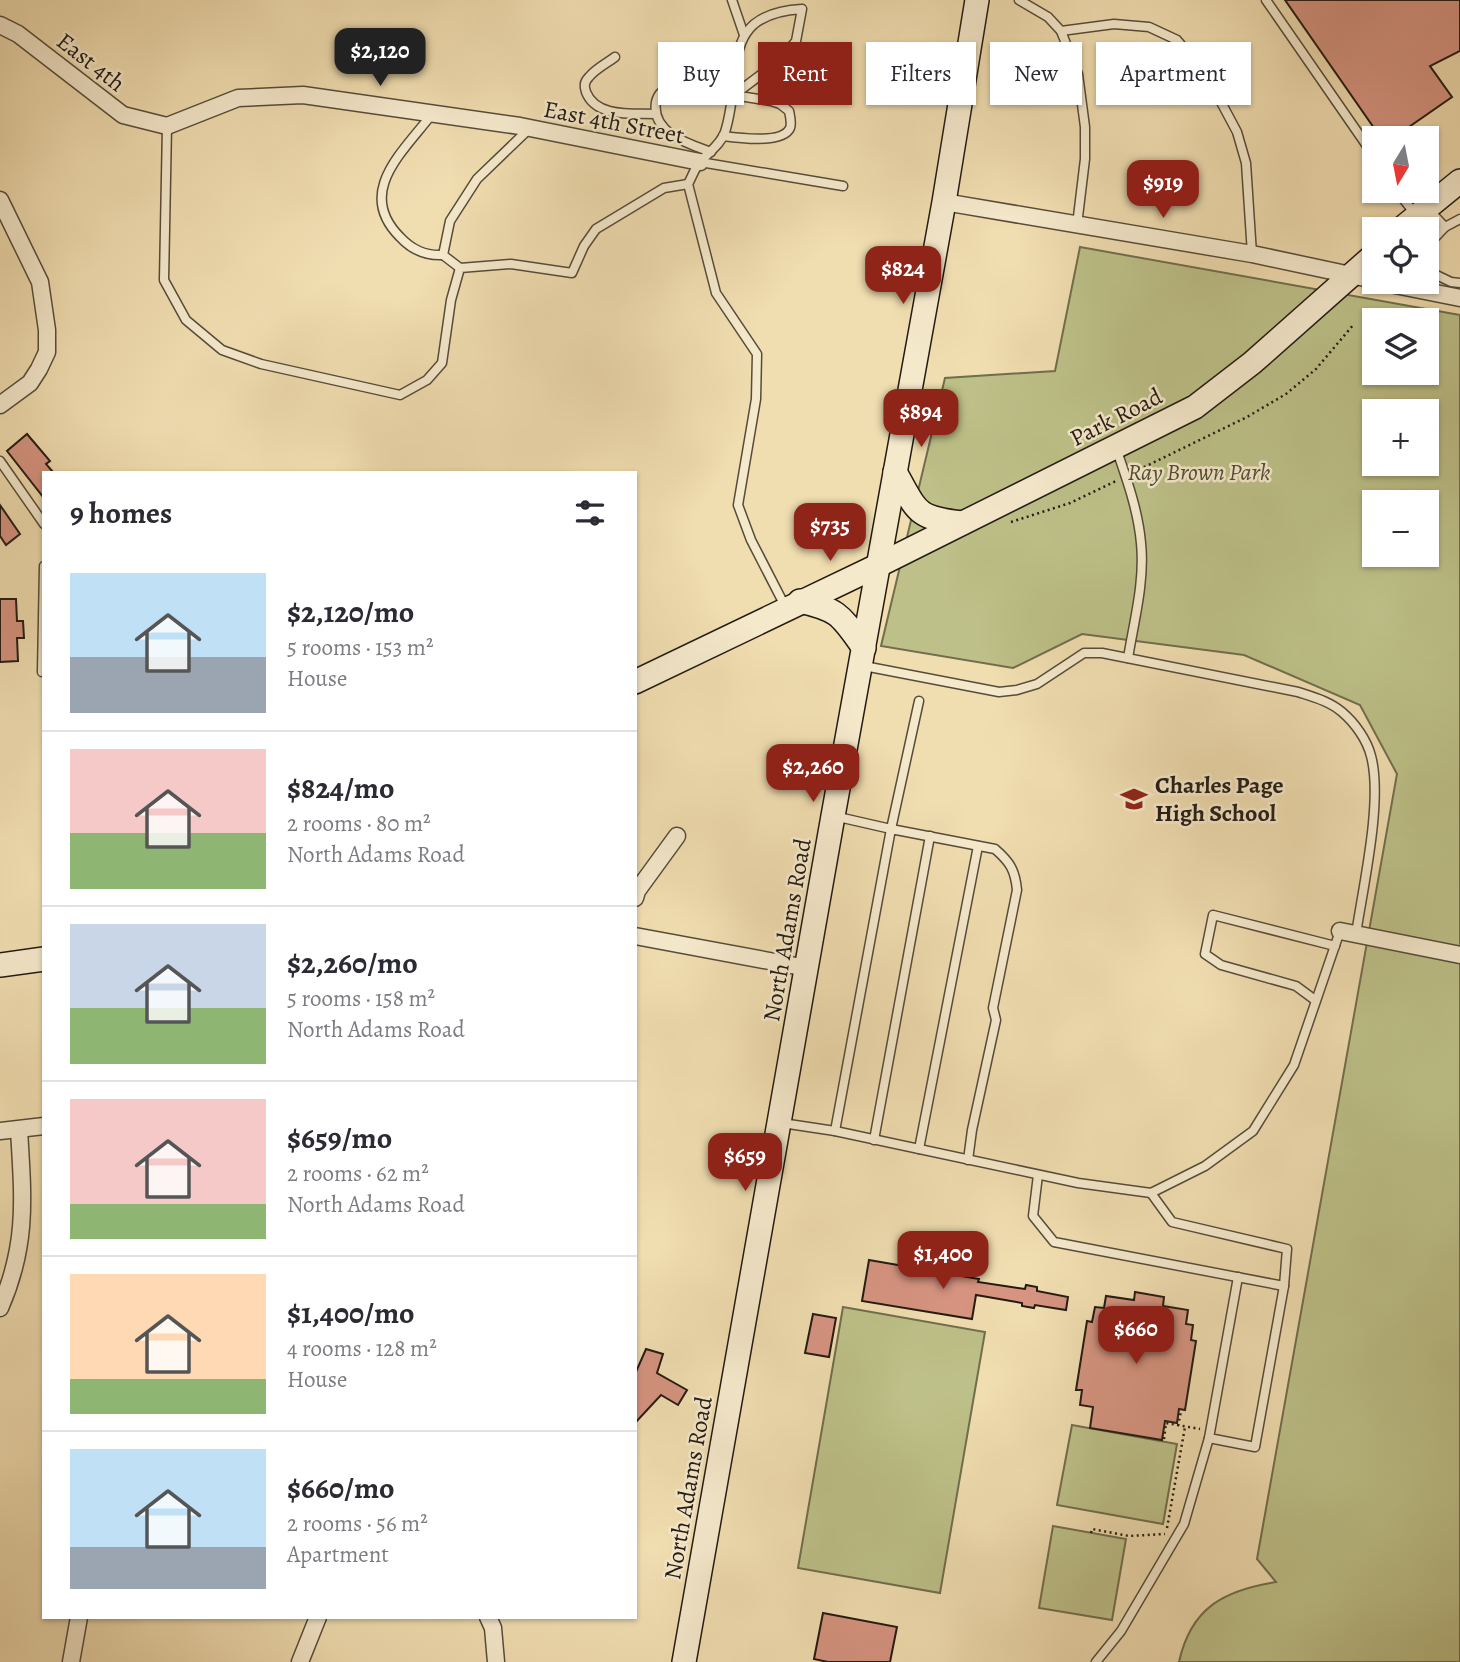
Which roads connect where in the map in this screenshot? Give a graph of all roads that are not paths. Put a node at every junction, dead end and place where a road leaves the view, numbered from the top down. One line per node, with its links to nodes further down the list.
1 (733, 0): 8 (lane)
2 (977, 0): 26 (main road, North Adams Road)
3 (1020, 0): 7 (lane)
4 (1266, 0): 20 (lane)
5 (803, 4): 8 (lane); 11 (lane)
6 (0, 25): 17 (street, East 4th)
7 (1061, 31): 29 (lane); 33 (lane)
8 (744, 34): 9 (lane)
9 (741, 42)
10 (615, 57): 16 (lane)
11 (744, 87)
12 (658, 97): 16 (lane)
13 (744, 97): 19 (lane)
14 (731, 105): 19 (lane)
15 (432, 114): 17 (street, East 4th Street); 18 (street, East 4th Street); 34 (lane)
16 (656, 114): 21 (lane)
17 (167, 125): 35 (lane)
18 (525, 127): 21 (street, East 4th Street); 34 (lane)
19 (723, 136): 21 (lane)
20 (1362, 139)
21 (705, 157): 23 (lane); 24 (lane)
22 (1460, 181): 27 (main road)
23 (688, 184): 35 (lane); 49 (lane)
24 (843, 186)
25 (0, 200): 42 (street)
26 (944, 202): 29 (street); 45 (main road, North Adams Road)
27 (1414, 217)
28 (1460, 219): 31 (lane)
29 (1077, 225): 33 (street)
30 (1439, 225): 31 (lane)
31 (1445, 227): 32 (lane)
32 (1439, 233)
33 (1252, 254): 37 (street)
34 (443, 255): 35 (lane)
35 (460, 268)
36 (1439, 276): 39 (lane)
37 (1362, 278)
38 (1362, 279): 43 (main road, Park Road)
39 (1460, 283)
40 (1439, 294): 41 (street)
41 (1460, 298)
42 (0, 405)
43 (1116, 447): 47 (main road, Park Road); 51 (lane)
44 (0, 461): 46 (lane)
45 (895, 472): 47 (main road); 48 (main road, North Adams Road)
46 (42, 521)
47 (962, 523): 48 (main road, Park Road)
48 (878, 565): 49 (main road, Park Road); 50 (main road, North Adams Road)
49 (793, 605): 50 (main road); 52 (main road, Park Road)
50 (862, 657): 51 (lane); 54 (main road, North Adams Road)
51 (1128, 658): 61 (lane)
52 (637, 681)
53 (919, 701): 55 (lane)
54 (833, 816): 55 (lane); 65 (main road, North Adams Road)
55 (891, 829): 57 (lane); 71 (lane)
56 (677, 836): 59 (street)
57 (930, 836): 58 (lane); 72 (lane)
58 (978, 846): 73 (lane); 74 (lane)
59 (637, 891)
60 (637, 936): 65 (street)
61 (1344, 937): 62 (street); 66 (lane); 66 (lane)
62 (1460, 955)
63 (42, 959): 64 (main road)
64 (0, 965)
65 (807, 968): 67 (main road, North Adams Road)
66 (1315, 1000): 76 (lane)
67 (779, 1123): 71 (lane); 87 (main road, North Adams Road)
68 (42, 1126): 69 (street)
69 (19, 1130): 70 (street); 79 (street)
70 (0, 1131)
71 (835, 1132): 72 (lane)
72 (874, 1140): 73 (lane)
73 (919, 1149): 74 (lane)
74 (968, 1160): 75 (lane)
75 (1038, 1175): 76 (lane); 77 (lane)
76 (1151, 1193): 78 (lane)
77 (1238, 1277): 78 (lane); 80 (lane)
78 (1284, 1286): 80 (lane)
79 (0, 1308)
80 (1209, 1434): 88 (lane)
81 (79, 1619): 84 (street)
82 (317, 1619): 85 (street)
83 (489, 1619): 86 (street)
84 (71, 1662)
85 (300, 1662)
86 (496, 1662)
87 (684, 1662)
88 (1096, 1662)

